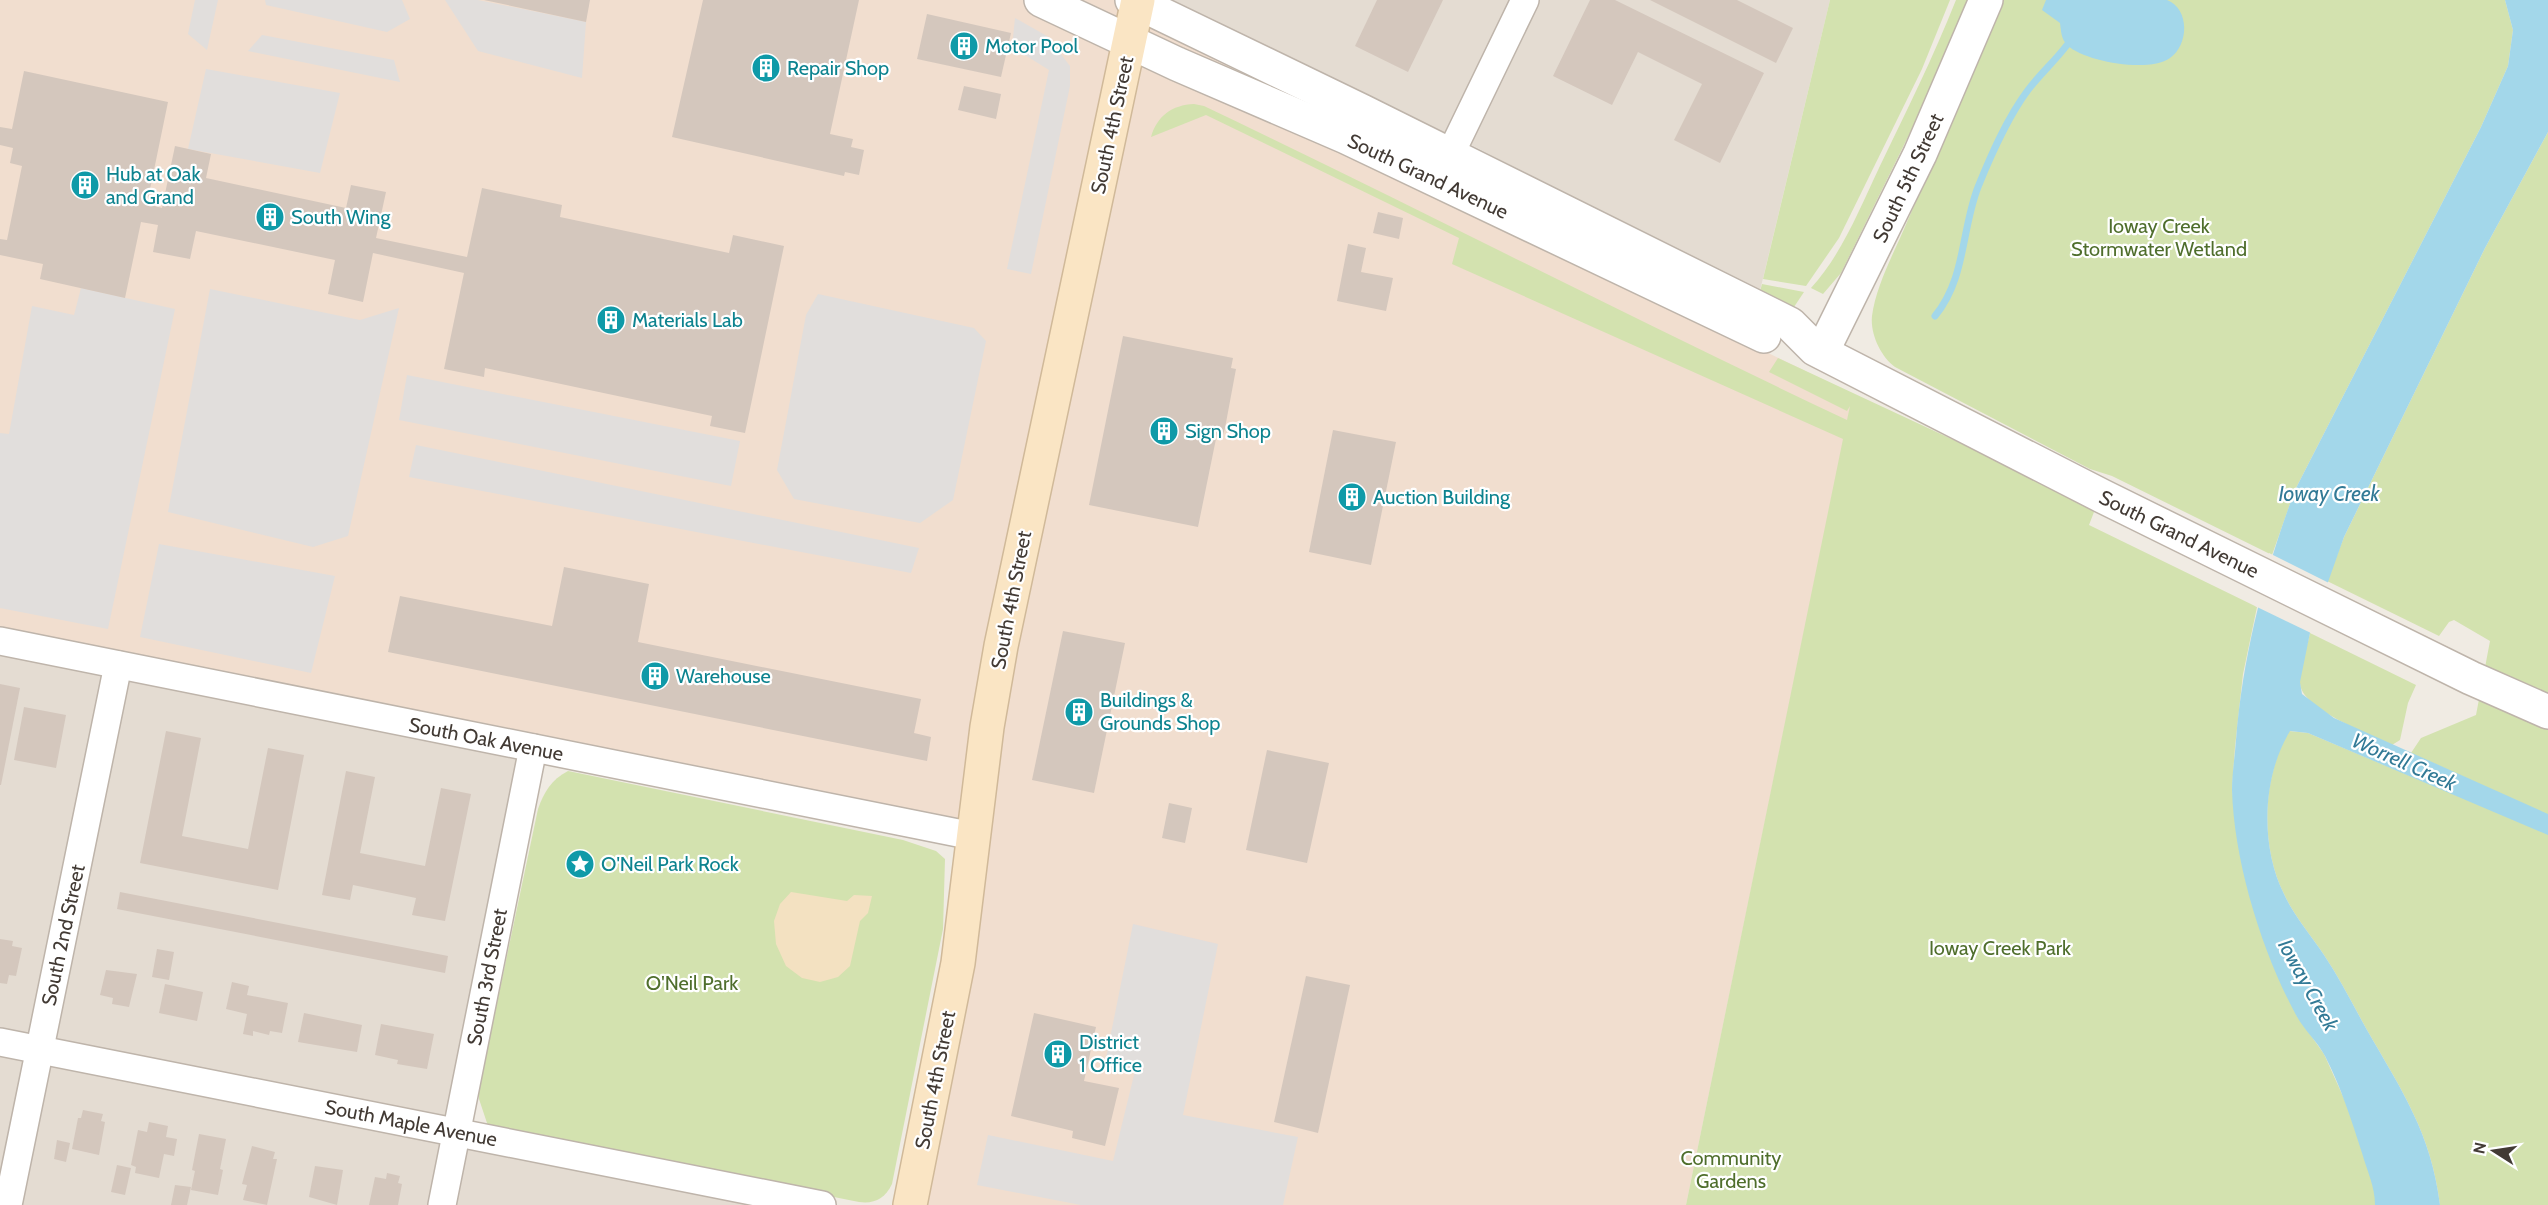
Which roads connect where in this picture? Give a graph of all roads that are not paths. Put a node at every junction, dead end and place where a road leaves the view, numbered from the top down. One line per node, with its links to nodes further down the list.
1 (1041, 0): 5 (street, South Grand Avenue)
2 (1526, 0): 6 (street)
3 (1986, 0): 7 (street, South 5th Street)
4 (1136, 1): 5 (main road, South 4th Street); 6 (street, South Grand Avenue)
5 (1130, 43): 7 (street, South Grand Avenue); 12 (main road, South 4th Street)
6 (1450, 155): 7 (street, South Grand Avenue)
7 (1818, 350): 10 (street, South Grand Avenue)
8 (0, 641): 9 (street, South Oak Avenue)
9 (118, 665): 11 (street, South Oak Avenue); 14 (street, South 2nd Street)
10 (2548, 712)
11 (533, 748): 12 (street, South Oak Avenue); 15 (street, South 3rd Street)
12 (973, 836): 19 (main road, South 4th Street)
13 (0, 1042): 14 (street, South Maple Avenue)
14 (39, 1050): 15 (street, South Maple Avenue); 16 (street, South 2nd Street)
15 (456, 1132): 17 (street, South 3rd Street); 18 (street, South Maple Avenue)
16 (8, 1205)
17 (442, 1205)
18 (822, 1205)
19 (910, 1205)

